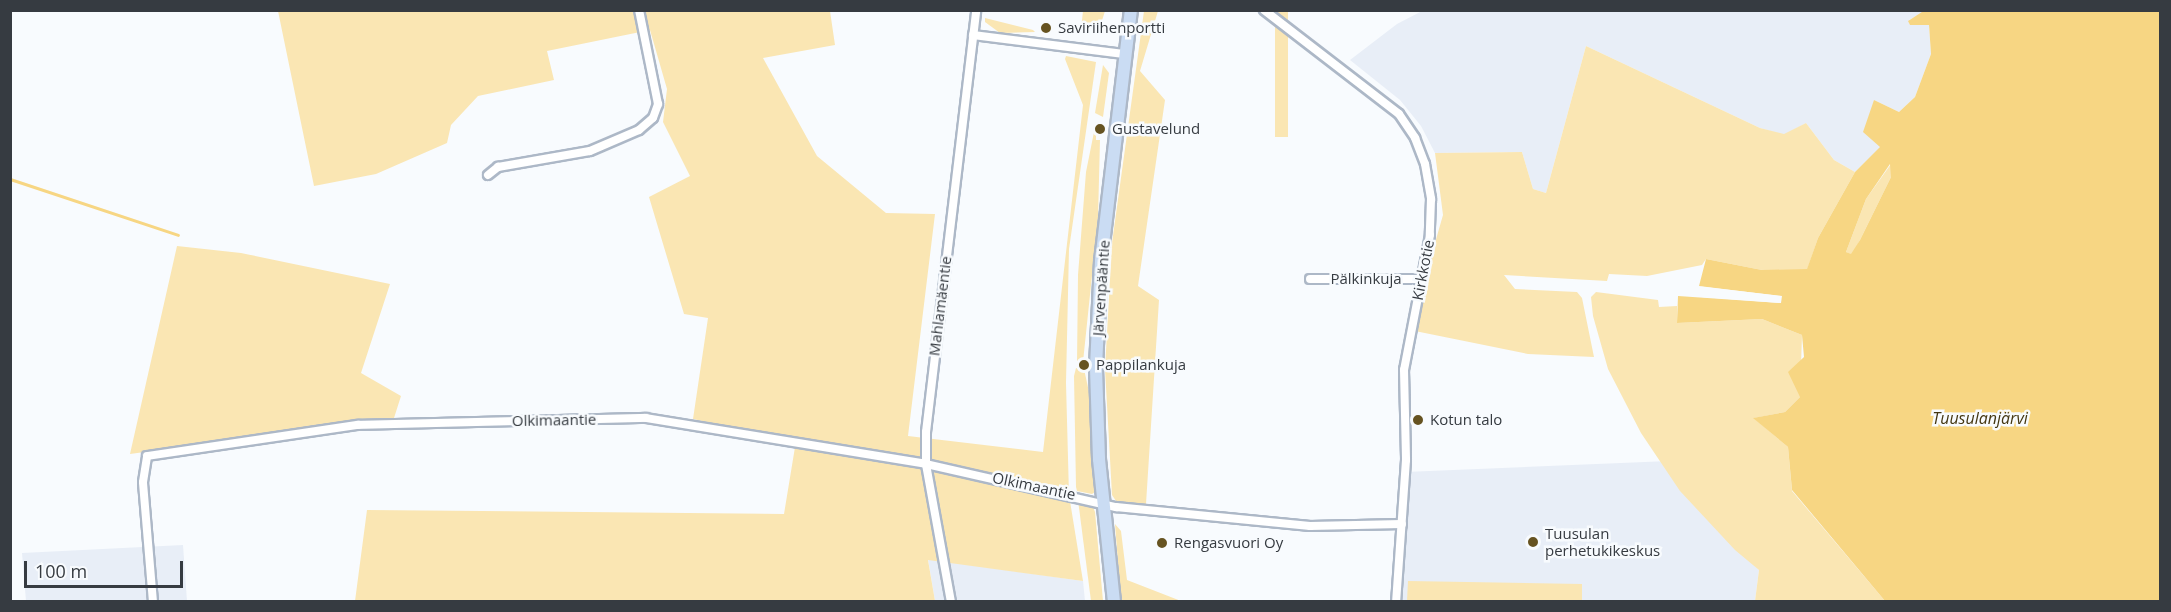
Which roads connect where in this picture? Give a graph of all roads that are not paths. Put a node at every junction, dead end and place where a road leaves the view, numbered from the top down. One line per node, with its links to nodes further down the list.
1 (639, 10): 7 (street)
2 (976, 10): 5 (street, Mahlamäentie)
3 (1131, 10): 6 (main road, Järvenpääntie)
4 (1264, 10): 9 (street, Kirkkotie)
5 (973, 35): 6 (street); 10 (street, Mahlamäentie)
6 (1124, 54): 11 (main road, Järvenpääntie)
7 (488, 175)
8 (1310, 279): 9 (street, Pälkinkuja)
9 (1422, 279): 12 (street, Kirkkotie)
10 (926, 464): 11 (street, Olkimaantie); 13 (street, Olkimaantie); 14 (street, Mahlamäentie)
11 (1103, 503): 12 (street); 15 (main road, Järvenpääntie)
12 (1402, 524): 16 (street, Kirkkotie)
13 (153, 602)
14 (951, 602)
15 (1114, 602)
16 (1396, 602)

